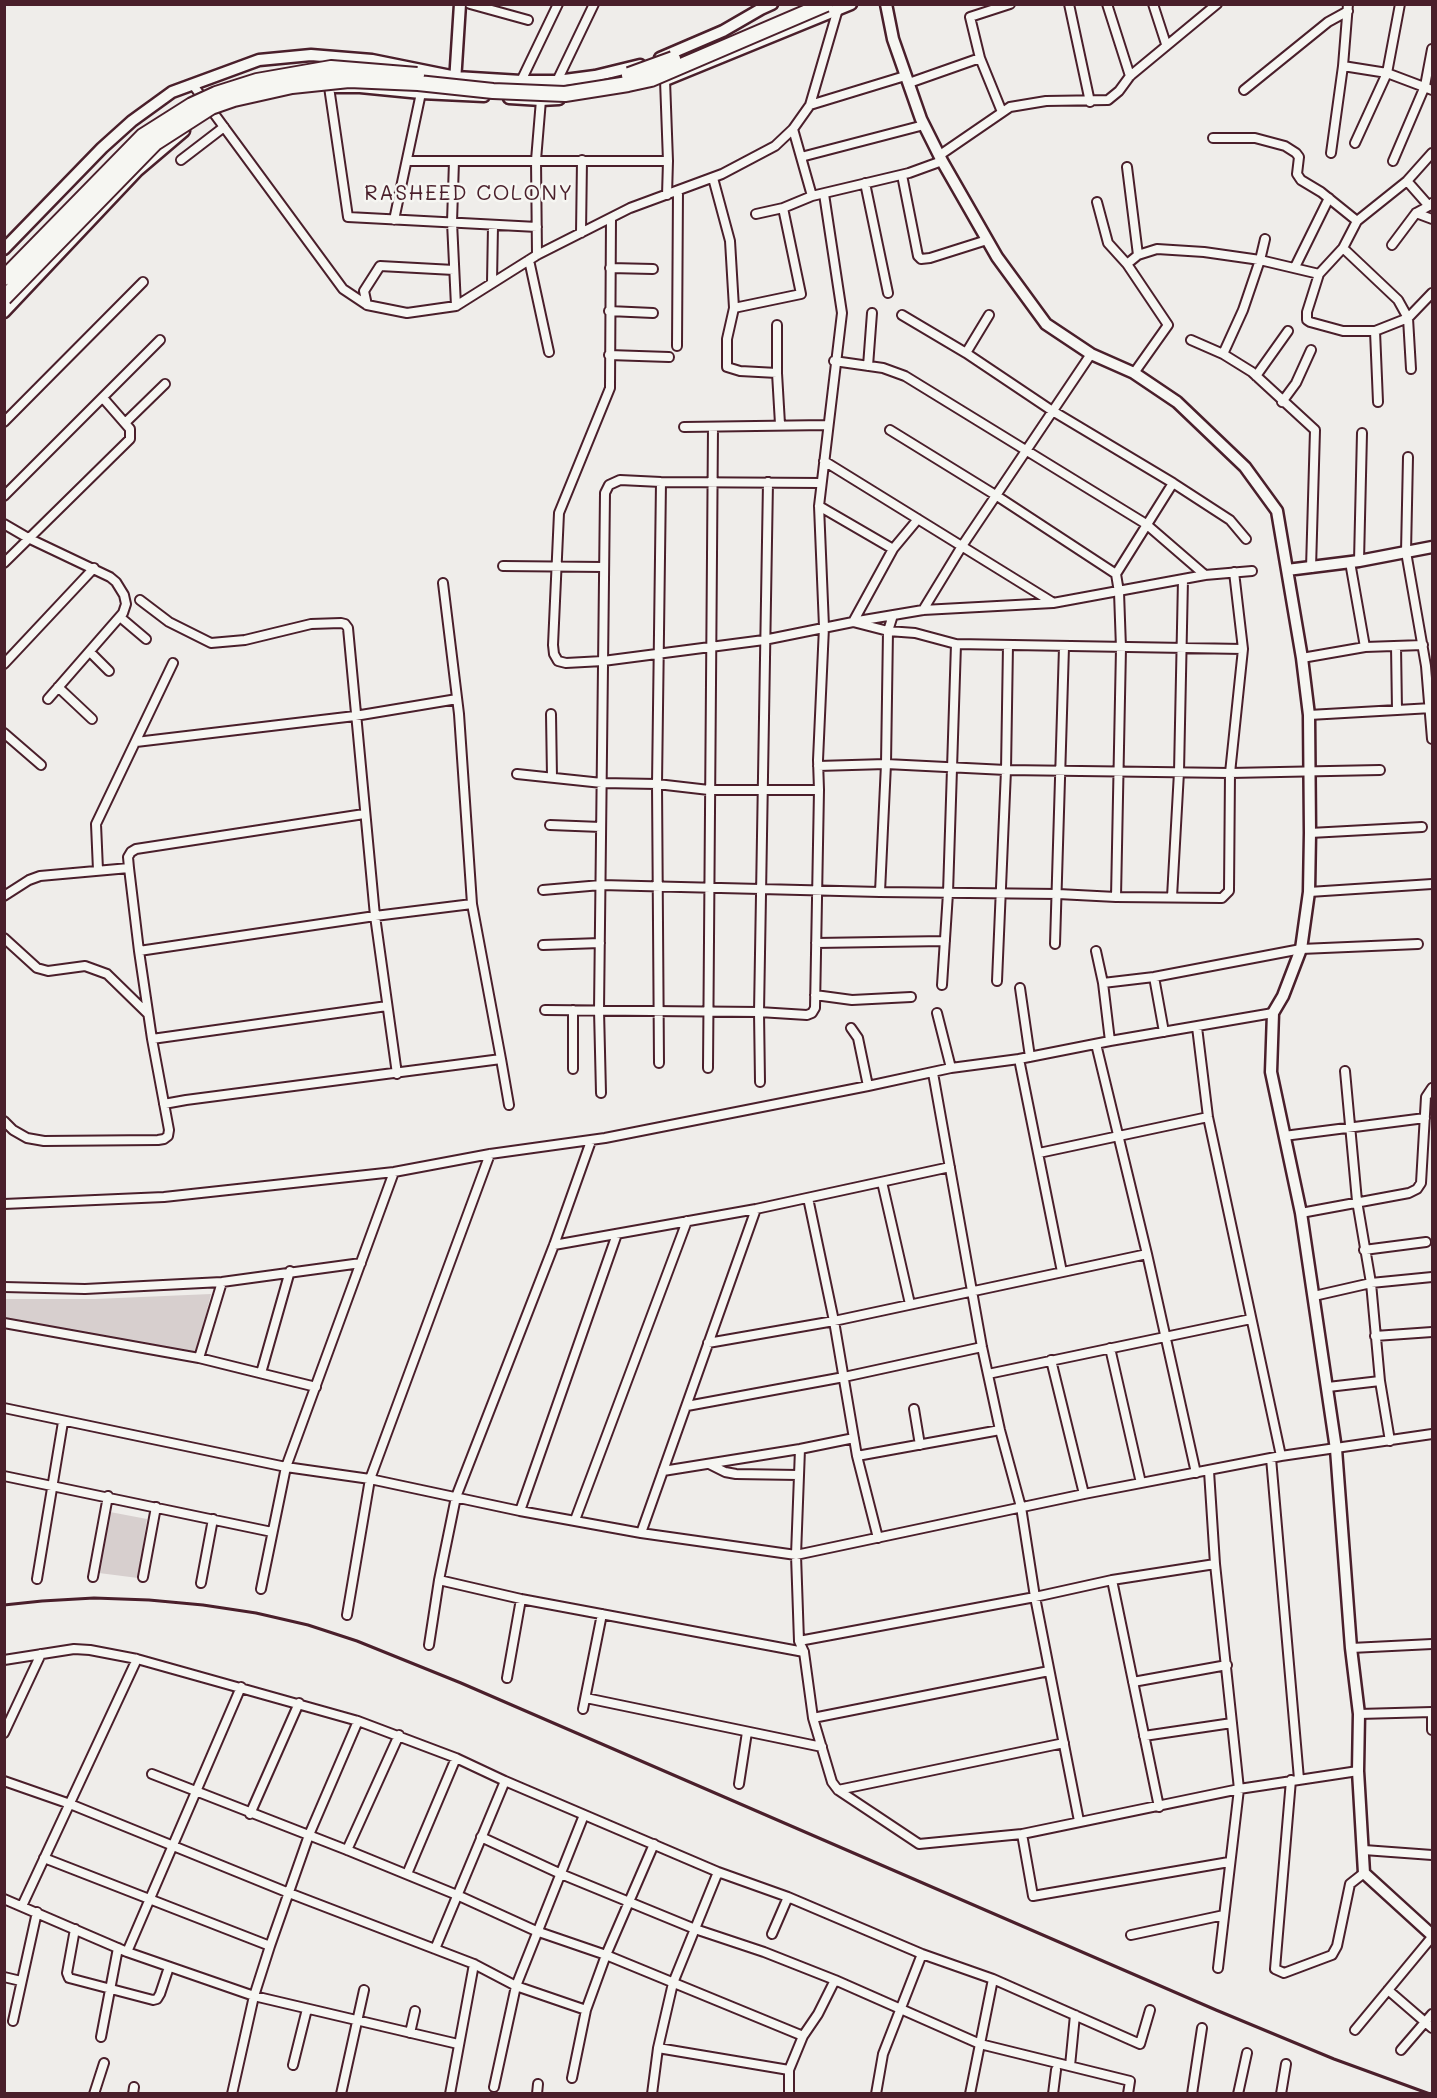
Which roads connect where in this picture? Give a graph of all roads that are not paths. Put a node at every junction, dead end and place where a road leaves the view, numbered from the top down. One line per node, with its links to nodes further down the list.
1 (460, 4): 24 (street)
2 (470, 4): 17 (street)
3 (558, 4): 27 (street)
4 (594, 4): 28 (street)
5 (772, 4): 28 (street)
6 (804, 4): 93 (highway, bridge)
7 (851, 4): 15 (street)
8 (886, 4): 25 (street)
9 (1010, 4): 20 (street)
10 (1069, 4): 36 (street)
11 (1107, 4): 23 (street)
12 (1152, 4): 18 (street)
13 (1217, 4): 18 (street)
14 (1400, 4): 22 (street)
15 (832, 7): 26 (street); 37 (street); 98 (highway, bridge)
16 (1348, 8): 21 (street); 32 (street)
17 (528, 20)
18 (1166, 44): 23 (street)
19 (1432, 50): 31 (street)
20 (980, 58): 25 (street); 38 (street)
21 (1343, 66): 22 (street); 45 (street)
22 (1387, 73): 31 (street); 44 (street)
23 (1130, 76): 36 (street)
24 (456, 77): 27 (street); 29 (street); 34 (street)
25 (907, 79): 37 (street); 40 (street)
26 (665, 80): 35 (street); 52 (street)
27 (521, 81): 28 (street)
28 (557, 81)
29 (193, 85): 39 (street); 83 (street)
30 (328, 87): 33 (street); 39 (street); 73 (street)
31 (1429, 88): 55 (street)
32 (1244, 90)
33 (421, 93): 34 (street); 53 (street)
34 (454, 94): 35 (street)
35 (541, 100): 50 (street)
36 (1090, 102): 38 (street)
37 (810, 105): 42 (street)
38 (1002, 112): 48 (street)
39 (213, 113): 41 (street); 103 (street)
40 (924, 125): 47 (street); 48 (street)
41 (224, 127): 49 (street); 99 (street)
42 (793, 129): 47 (street); 58 (street)
43 (1213, 138): 65 (street)
44 (1355, 143)
45 (1331, 153)
46 (1432, 153): 59 (street)
47 (801, 157): 64 (street)
48 (941, 158): 57 (street); 80 (street)
49 (181, 160)
50 (536, 160): 51 (street); 54 (street); 77 (street)
51 (582, 160): 52 (street); 78 (street)
52 (668, 160): 63 (street)
53 (407, 161): 54 (street); 73 (street)
54 (454, 161): 75 (street)
55 (1393, 161)
56 (1127, 167): 84 (street)
57 (902, 175): 60 (street); 80 (street)
58 (713, 178): 61 (street); 101 (street)
59 (1407, 181): 67 (street); 74 (street)
60 (865, 183): 62 (street); 96 (street)
61 (678, 191): 63 (street); 114 (street)
62 (824, 194): 64 (street); 122 (street)
63 (667, 195): 71 (street)
64 (812, 196): 68 (street)
65 (1329, 198): 74 (street); 88 (street)
66 (1098, 202): 87 (street)
67 (1431, 204): 69 (street)
68 (783, 208): 70 (street); 101 (street)
69 (1416, 213): 72 (street); 81 (street)
70 (756, 214)
71 (611, 218): 78 (street); 89 (street)
72 (1432, 219)
73 (394, 220): 75 (street)
74 (1357, 221): 82 (street)
75 (452, 222): 76 (street); 91 (street)
76 (493, 226): 77 (street); 95 (street)
77 (537, 227): 85 (street)
78 (581, 233): 85 (street)
79 (1265, 238): 86 (street)
80 (987, 240): 118 (street)
81 (1392, 245)
82 (1343, 248): 92 (street); 108 (street)
83 (4, 249)
84 (1138, 255): 86 (street); 87 (street)
85 (533, 257): 95 (street); 116 (street)
86 (1260, 260): 88 (street); 119 (street)
87 (1127, 264): 126 (street)
88 (1295, 267): 92 (street)
89 (610, 268): 90 (street); 102 (street)
90 (653, 269)
91 (454, 270): 99 (street); 100 (street)
92 (1319, 274): 111 (street)
93 (4, 278)
94 (143, 282): 133 (street)
95 (492, 282): 100 (street)
96 (888, 293)
97 (1432, 293): 108 (street)
98 (4, 298)
99 (367, 305): 100 (street)
100 (456, 306)
101 (734, 308): 125 (street)
102 (609, 311): 104 (street); 120 (street)
103 (4, 312)
104 (653, 313)
105 (872, 314): 123 (street)
106 (902, 315): 117 (street)
107 (989, 315): 117 (street)
108 (1408, 318): 111 (street); 124 (street)
109 (777, 325): 125 (street)
110 (1288, 331): 127 (street)
111 (1375, 331): 131 (street)
112 (160, 340): 129 (street)
113 (1191, 340): 119 (street)
114 (677, 346)
115 (1311, 350): 130 (street)
116 (549, 352)
117 (966, 353): 132 (street)
118 (1091, 354): 126 (street); 132 (street)
119 (1223, 354): 127 (street)
120 (609, 355): 121 (street); 164 (street)
121 (669, 357)
122 (834, 361): 123 (street); 136 (street)
123 (868, 366): 141 (street)
124 (1411, 369)
125 (777, 373): 135 (street)
126 (1134, 373): 168 (street)
127 (1256, 376): 130 (street)
128 (165, 384): 134 (street)
129 (104, 398): 134 (street); 150 (street)
130 (1282, 402): 167 (street)
131 (1378, 402)
132 (1051, 410): 141 (street); 148 (street)
133 (4, 422)
134 (125, 423): 155 (street)
135 (780, 424): 136 (street); 138 (street)
136 (827, 425): 143 (street)
137 (684, 426): 138 (street)
138 (713, 427): 146 (street)
139 (890, 430): 149 (street)
140 (1362, 433): 161 (street)
141 (1025, 450): 149 (street); 154 (street)
142 (1408, 457): 160 (street)
143 (824, 461): 147 (street); 152 (street)
144 (662, 482): 146 (street); 165 (street); 197 (street)
145 (768, 482): 146 (street); 147 (street); 185 (street)
146 (711, 483): 190 (street)
147 (821, 483): 151 (street)
148 (1173, 483): 154 (street); 156 (street)
149 (997, 495): 157 (street); 171 (street)
150 (4, 496)
151 (819, 506): 159 (street); 182 (street)
152 (918, 519): 157 (street); 159 (street)
153 (4, 524): 155 (street)
154 (1146, 524): 171 (street); 172 (street)
155 (28, 538): 162 (street); 166 (street)
156 (1246, 539)
157 (962, 546): 177 (street); 178 (street)
158 (1432, 547): 160 (street)
159 (893, 549): 181 (street)
160 (1406, 552): 161 (street); 188 (street)
161 (1354, 562): 167 (street); 193 (street)
162 (4, 563)
163 (503, 566): 164 (street)
164 (556, 566): 165 (street); 199 (street)
165 (603, 567): 199 (street)
166 (94, 568): 180 (street); 201 (street)
167 (1311, 568): 168 (street)
168 (1287, 570): 198 (street)
169 (1234, 572): 170 (street); 172 (street); 195 (street)
170 (1252, 572)
171 (1116, 574): 175 (street)
172 (1205, 575): 173 (street)
173 (1183, 579): 175 (street); 192 (street)
174 (443, 583): 206 (street)
175 (1119, 592): 177 (street); 194 (street)
176 (140, 600): 211 (street)
177 (1053, 603): 178 (street)
178 (923, 610): 179 (street)
179 (893, 615): 181 (street); 183 (street)
180 (120, 617): 184 (street); 196 (street)
181 (853, 622): 182 (street); 183 (street)
182 (824, 627): 185 (street); 218 (street)
183 (888, 631): 186 (street); 216 (street)
184 (146, 639)
185 (764, 640): 190 (street); 231 (street)
186 (956, 644): 187 (street); 219 (street)
187 (1008, 645): 191 (street); 220 (street)
188 (1423, 645): 189 (street); 202 (street)
189 (1396, 646): 193 (street); 208 (street)
190 (712, 647): 197 (street); 232 (street)
191 (1064, 647): 194 (street); 222 (street)
192 (1181, 647): 194 (street); 195 (street); 224 (street)
193 (1365, 647): 198 (street)
194 (1121, 648): 223 (street)
195 (1243, 649): 225 (street)
196 (90, 652): 203 (street); 204 (street)
197 (658, 653): 199 (street); 230 (street)
198 (1302, 658): 210 (street)
199 (603, 661): 229 (street)
200 (173, 663): 215 (street)
201 (4, 664)
202 (1430, 665): 207 (street)
203 (109, 671)
204 (58, 687): 205 (street); 212 (street)
205 (48, 699)
206 (457, 699): 211 (street); 256 (street)
207 (1432, 708): 208 (street); 214 (street)
208 (1397, 710): 210 (street)
209 (551, 714): 228 (street)
210 (1309, 715): 226 (street)
211 (355, 716): 215 (street); 234 (street)
212 (92, 719)
213 (4, 733): 217 (street)
214 (1432, 739)
215 (136, 742): 240 (street)
216 (886, 764): 218 (street); 219 (street); 248 (street)
217 (41, 765)
218 (818, 766): 233 (street)
219 (951, 766): 220 (street); 250 (street)
220 (1006, 770): 222 (street); 251 (street)
221 (1380, 770): 226 (street)
222 (1061, 771): 223 (street); 252 (street)
223 (1120, 772): 224 (street); 254 (street)
224 (1179, 772): 225 (street); 255 (street)
225 (1230, 773): 226 (street); 255 (street)
226 (1310, 773): 238 (street)
227 (518, 774): 228 (street)
228 (552, 777): 229 (street)
229 (602, 783): 230 (street); 236 (street)
230 (657, 784): 232 (street); 243 (street)
231 (763, 789): 232 (street); 233 (street); 245 (street)
232 (709, 790): 244 (street)
233 (819, 790): 247 (street)
234 (364, 814): 239 (street); 257 (street)
235 (550, 825): 236 (street)
236 (601, 827): 242 (street)
237 (1422, 827): 238 (street)
238 (1310, 833): 249 (street)
239 (129, 868): 240 (street); 266 (street)
240 (98, 870): 253 (street)
241 (1432, 884): 249 (street)
242 (601, 885): 243 (street); 246 (street); 260 (street)
243 (658, 886): 244 (street); 279 (street)
244 (710, 888): 245 (street); 280 (street)
245 (760, 889): 247 (street); 281 (street)
246 (543, 890)
247 (817, 891): 248 (street); 261 (street)
248 (880, 892): 250 (street)
249 (1309, 892): 265 (street)
250 (948, 893): 251 (street); 259 (street)
251 (1000, 894): 252 (street); 269 (street)
252 (1058, 894): 254 (street); 262 (street)
253 (4, 896)
254 (1116, 897): 255 (street)
255 (1172, 897)
256 (472, 904): 257 (street); 292 (street)
257 (375, 916): 266 (street); 275 (street)
258 (4, 938): 284 (street)
259 (945, 941): 261 (street); 271 (street)
260 (600, 943): 264 (street); 278 (street)
261 (816, 943): 273 (street)
262 (1055, 944)
263 (1418, 944): 265 (street)
264 (543, 945)
265 (1301, 949): 268 (street); 283 (street)
266 (140, 951): 284 (street)
267 (1095, 951): 270 (street)
268 (1154, 977): 270 (street); 287 (street)
269 (997, 981)
270 (1103, 982): 289 (street)
271 (942, 985)
272 (1020, 988): 291 (street)
273 (815, 995): 274 (street); 281 (street)
274 (911, 997)
275 (387, 1006): 288 (street); 300 (street)
276 (545, 1010): 277 (street)
277 (573, 1010): 278 (street); 297 (street)
278 (599, 1010): 279 (street); 304 (street)
279 (658, 1011): 280 (street); 294 (street)
280 (708, 1011): 281 (street); 295 (street)
281 (759, 1012): 301 (street)
282 (937, 1013): 296 (street)
283 (1273, 1013): 285 (street); 312 (street)
284 (148, 1014): 288 (street)
285 (1197, 1027): 287 (street); 307 (street)
286 (851, 1028): 302 (street)
287 (1164, 1032): 289 (street)
288 (152, 1039): 305 (street)
289 (1110, 1041): 290 (street)
290 (1096, 1044): 291 (street); 311 (street)
291 (1030, 1057): 293 (street)
292 (501, 1059): 300 (street); 306 (street)
293 (1019, 1059): 296 (street); 314 (street)
294 (658, 1063)
295 (708, 1068)
296 (951, 1068): 299 (street)
297 (573, 1069)
298 (1345, 1071): 310 (street)
299 (933, 1073): 302 (street); 316 (street)
300 (397, 1074): 305 (street)
301 (760, 1082)
302 (868, 1086): 313 (street)
303 (1432, 1088): 308 (street)
304 (602, 1093)
305 (164, 1104): 309 (street)
306 (509, 1105)
307 (1209, 1117): 311 (street); 340 (street)
308 (1425, 1118): 310 (street); 320 (street)
309 (4, 1122)
310 (1349, 1127): 312 (street); 320 (street)
311 (1117, 1135): 314 (street); 329 (street)
312 (1284, 1136): 323 (street)
313 (591, 1141): 315 (street); 327 (street)
314 (1039, 1153): 332 (street)
315 (490, 1154): 317 (street); 378 (street)
316 (950, 1167): 318 (street); 337 (street)
317 (394, 1172): 321 (street); 330 (street)
318 (882, 1182): 319 (street); 339 (street)
319 (808, 1198): 322 (street); 341 (street)
320 (1357, 1201): 323 (street); 328 (street)
321 (4, 1204)
322 (756, 1209): 324 (street); 346 (street)
323 (1301, 1213): 338 (street)
324 (687, 1221): 325 (street); 388 (street)
325 (617, 1234): 327 (street); 386 (street)
326 (1426, 1242): 328 (street)
327 (554, 1245): 383 (street)
328 (1364, 1250): 335 (street)
329 (1147, 1254): 332 (street); 345 (street)
330 (361, 1263): 331 (street); 355 (street)
331 (290, 1271): 334 (street); 351 (street)
332 (1062, 1272): 337 (street)
333 (1432, 1277): 335 (street)
334 (222, 1282): 336 (street); 349 (street)
335 (1371, 1283): 338 (street); 344 (street)
336 (4, 1287)
337 (973, 1292): 339 (street); 347 (street)
338 (1314, 1296): 356 (street)
339 (910, 1304): 341 (street)
340 (1251, 1319): 345 (street); 369 (street)
341 (834, 1321): 346 (street); 353 (street)
342 (4, 1323): 349 (street)
343 (1432, 1332): 344 (street)
344 (1375, 1336): 354 (street)
345 (1166, 1337): 348 (street); 375 (street)
346 (708, 1342): 357 (street)
347 (982, 1347): 352 (street); 353 (street)
348 (1110, 1348): 350 (street); 379 (street)
349 (199, 1358): 351 (street)
350 (1051, 1360): 352 (street); 381 (street)
351 (261, 1373): 355 (street)
352 (988, 1374): 361 (street)
353 (844, 1377): 357 (street); 363 (street)
354 (1380, 1381): 356 (street); 364 (street)
355 (316, 1387): 372 (street)
356 (1328, 1388): 367 (street)
357 (687, 1406): 373 (street)
358 (4, 1408): 360 (street)
359 (914, 1408): 365 (street)
360 (63, 1422): 372 (street); 380 (street)
361 (1000, 1430): 365 (street); 385 (street)
362 (1432, 1434): 364 (street)
363 (854, 1438): 366 (street); 368 (street)
364 (1390, 1441): 367 (street)
365 (920, 1445): 368 (street)
366 (800, 1449): 371 (street); 376 (street)
367 (1336, 1449): 369 (street); 408 (street)
368 (858, 1456): 391 (street)
369 (1281, 1456): 370 (street)
370 (1271, 1458): 374 (street); 436 (street)
371 (709, 1464): 373 (street); 376 (street)
372 (286, 1467): 378 (street); 389 (street)
373 (663, 1471): 390 (street)
374 (1209, 1471): 375 (street); 393 (street)
375 (1196, 1473): 379 (street)
376 (798, 1475): 392 (street)
377 (4, 1476): 380 (street)
378 (370, 1479): 383 (street); 404 (street)
379 (1141, 1483): 381 (street)
380 (53, 1486): 382 (street); 396 (street)
381 (1084, 1494): 385 (street)
382 (108, 1496): 384 (street); 394 (street)
383 (456, 1497): 386 (street); 397 (street)
384 (156, 1507): 387 (street); 395 (street)
385 (1021, 1507): 391 (street); 401 (street)
386 (520, 1510): 388 (street)
387 (213, 1519): 389 (street); 399 (street)
388 (575, 1520): 390 (street)
389 (272, 1532): 400 (street)
390 (641, 1533): 392 (street)
391 (878, 1538): 392 (street)
392 (796, 1555): 405 (street)
393 (1215, 1564): 398 (street); 413 (street)
394 (93, 1577)
395 (143, 1577)
396 (37, 1578)
397 (439, 1580): 402 (street); 407 (street)
398 (1112, 1580): 401 (street); 416 (street)
399 (201, 1583)
400 (261, 1589)
401 (1035, 1597): 405 (street); 414 (street)
402 (521, 1599): 403 (street); 415 (street)
403 (602, 1614): 409 (street); 418 (street)
404 (347, 1616)
405 (799, 1641): 409 (street)
406 (1432, 1644): 408 (street)
407 (429, 1645)
408 (1351, 1648): 422 (street)
409 (804, 1652): 423 (street)
410 (41, 1654): 411 (street); 412 (street); 428 (street)
411 (137, 1659): 417 (street); 443 (street)
412 (4, 1660)
413 (1227, 1665): 416 (street); 425 (street)
414 (1049, 1671): 423 (street); 431 (street)
415 (507, 1678)
416 (1133, 1682): 430 (street)
417 (241, 1687): 419 (street); 442 (street)
418 (586, 1698): 420 (street); 427 (street)
419 (299, 1703): 424 (street); 445 (street)
420 (583, 1709)
421 (1432, 1712): 422 (street); 426 (street)
422 (1359, 1714): 434 (street)
423 (813, 1718): 432 (street)
424 (358, 1721): 429 (street); 449 (street)
425 (1232, 1724): 430 (street); 440 (street)
426 (1432, 1730)
427 (747, 1732): 432 (street); 439 (street)
428 (4, 1734)
429 (399, 1735): 433 (street); 453 (street)
430 (1144, 1736): 444 (street)
431 (1064, 1743): 441 (street); 447 (street)
432 (822, 1747): 441 (street)
433 (456, 1758): 438 (street); 459 (street)
434 (1358, 1771): 436 (street); 454 (street)
435 (152, 1774): 442 (street)
436 (1295, 1779): 440 (street); 461 (street)
437 (4, 1781): 443 (street)
438 (505, 1781): 446 (street); 450 (street)
439 (739, 1784)
440 (1239, 1789): 444 (street); 457 (street)
441 (838, 1790): 448 (street)
442 (196, 1792): 445 (street); 452 (street)
443 (70, 1804): 452 (street); 456 (street)
444 (1159, 1807): 447 (street)
445 (250, 1814): 449 (street)
446 (584, 1815): 451 (street); 460 (street)
447 (1079, 1821): 448 (street)
448 (1022, 1834): 457 (street)
449 (309, 1835): 453 (street); 462 (street)
450 (481, 1837): 460 (street); 463 (street)
451 (654, 1844): 458 (street); 467 (street)
452 (174, 1845): 462 (street); 465 (street)
453 (347, 1850): 459 (street)
454 (1364, 1850): 455 (street); 461 (street)
455 (1432, 1855)
456 (44, 1858): 465 (street); 468 (street)
457 (1229, 1862): 470 (street)
458 (718, 1872): 464 (street); 472 (street)
459 (407, 1874): 463 (street)
460 (561, 1874): 467 (street); 473 (street)
461 (1364, 1874): 476 (street)
462 (288, 1893): 477 (street); 479 (street)
463 (457, 1895): 473 (street); 479 (street)
464 (788, 1897): 474 (street); 481 (street)
465 (149, 1898): 477 (street); 480 (street)
466 (4, 1899): 468 (street)
467 (628, 1900): 472 (street); 482 (street)
468 (22, 1906): 469 (street)
469 (37, 1912): 471 (street); 489 (street)
470 (1224, 1915): 475 (street); 485 (street)
471 (75, 1929): 478 (street); 492 (street)
472 (695, 1929): 488 (street); 490 (street)
473 (536, 1931): 482 (street); 491 (street)
474 (772, 1934)
475 (1131, 1935)
476 (1432, 1936): 494 (street)
477 (270, 1946): 495 (street)
478 (118, 1948): 480 (street); 492 (street)
479 (435, 1949): 483 (street)
480 (127, 1952): 484 (street)
481 (922, 1954): 487 (street); 496 (street)
482 (606, 1955): 490 (street); 498 (street)
483 (474, 1964): 491 (street); 511 (street)
484 (169, 1967): 492 (street); 495 (street)
485 (1218, 1968)
486 (4, 1977): 489 (street)
487 (993, 1979): 502 (street); 512 (street)
488 (836, 1980): 496 (street); 509 (street)
489 (21, 1981): 503 (street)
490 (673, 1983): 509 (street); 513 (street)
491 (516, 1986): 498 (street); 524 (street)
492 (110, 1989): 510 (street)
493 (364, 1990): 504 (street)
494 (1388, 1990): 505 (street); 507 (street)
495 (254, 1996): 497 (street); 526 (street)
496 (900, 2008): 512 (street); 532 (street)
497 (307, 2009): 504 (street); 518 (street)
498 (586, 2010): 522 (street)
499 (1150, 2010): 502 (street)
500 (415, 2011): 508 (street)
501 (1432, 2014): 505 (street)
502 (1075, 2015): 519 (street)
503 (13, 2021)
504 (357, 2021): 508 (street); 527 (street)
505 (1429, 2025): 514 (street)
506 (1202, 2028): 536 (street)
507 (1355, 2030)
508 (410, 2033): 511 (street)
509 (803, 2036): 520 (street)
510 (101, 2037)
511 (458, 2044): 528 (street)
512 (980, 2044): 519 (street); 533 (street)
513 (657, 2048): 520 (street); 530 (street)
514 (1401, 2050)
515 (1247, 2053): 537 (street)
516 (104, 2064): 525 (street)
517 (1286, 2064): 538 (street)
518 (293, 2065)
519 (1070, 2066): 535 (street)
520 (789, 2070): 531 (street)
521 (1056, 2070): 534 (street)
522 (572, 2078)
523 (538, 2084): 529 (street)
524 (494, 2087)
525 (94, 2094)
526 (232, 2094)
527 (341, 2094)
528 (450, 2094)
529 (537, 2094)
530 (652, 2094)
531 (789, 2094)
532 (876, 2094)
533 (970, 2094)
534 (1053, 2094)
535 (1128, 2094)
536 (1191, 2094)
537 (1238, 2094)
538 (1281, 2094)

